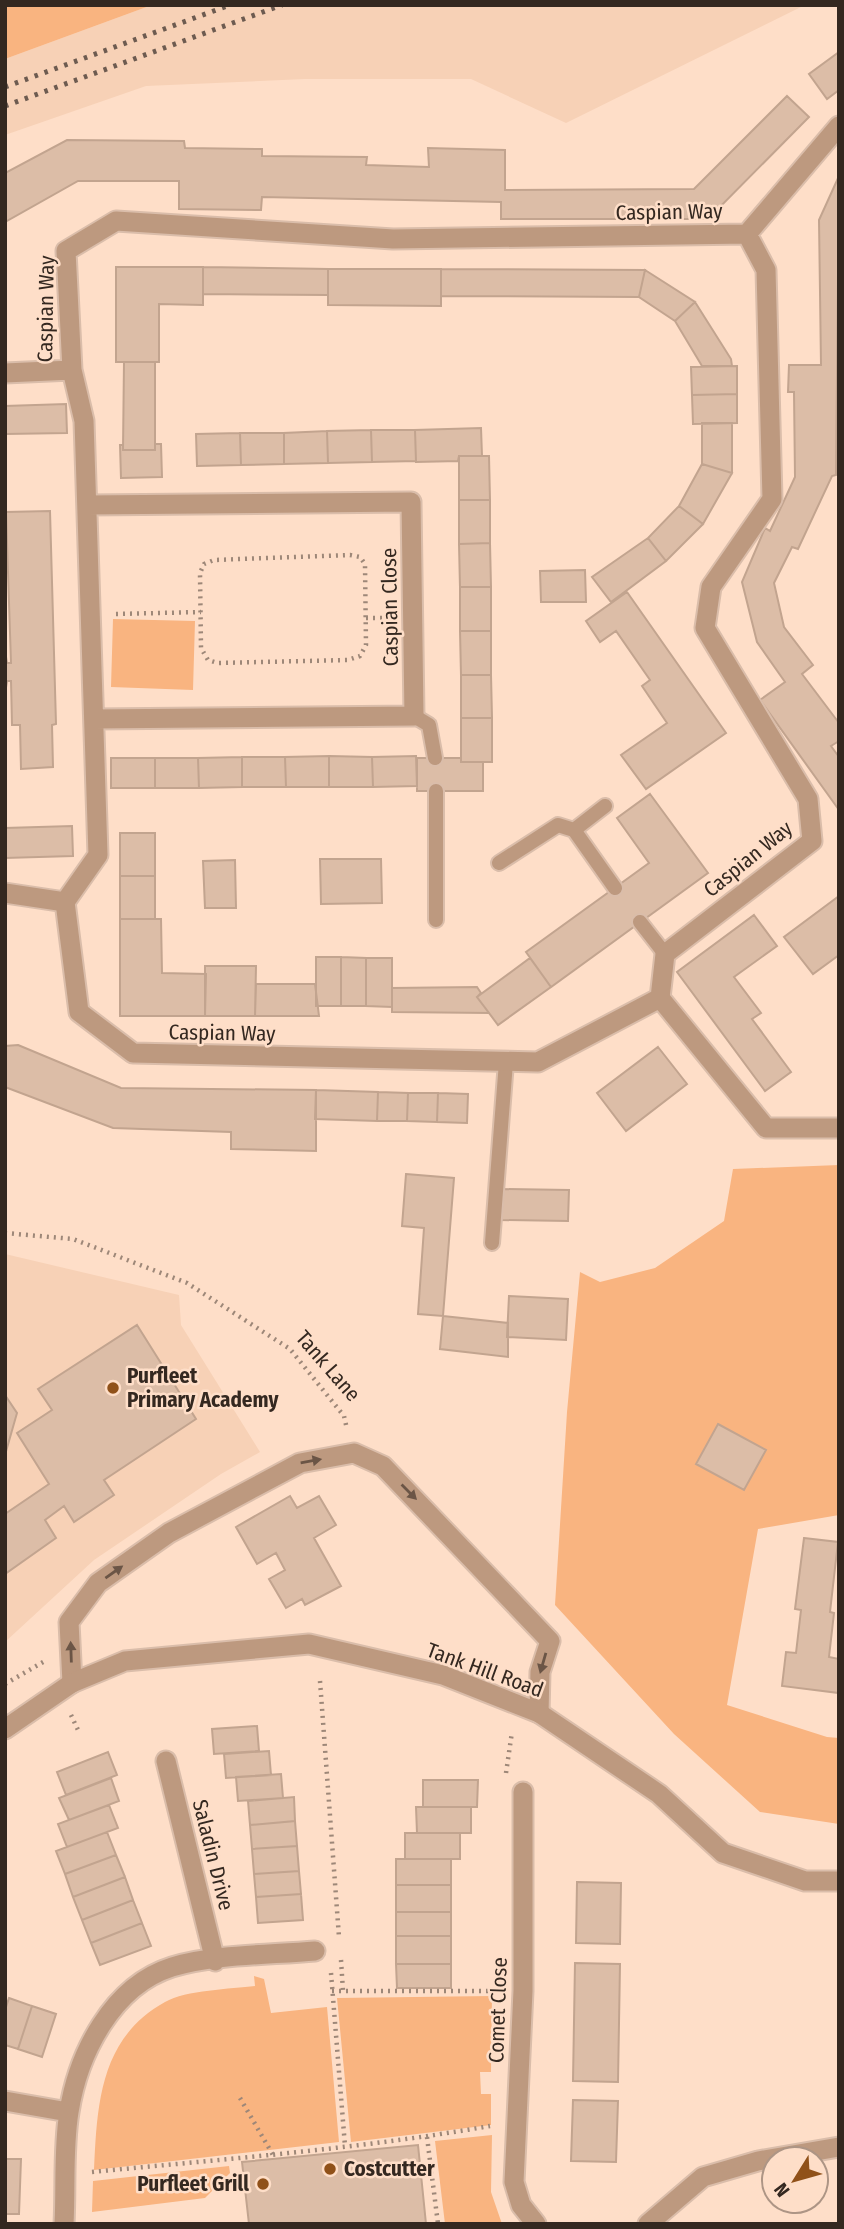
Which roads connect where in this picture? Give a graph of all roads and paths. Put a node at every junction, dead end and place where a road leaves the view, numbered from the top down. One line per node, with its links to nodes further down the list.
1 (839, 126): 2 (street)
2 (747, 234): 3 (street, Caspian Way); 20 (street, Caspian Way)
3 (72, 370): 4 (street, Caspian Way); 5 (street)
4 (5, 373)
5 (87, 505): 7 (street); 8 (street, Caspian Close)
6 (201, 612): 6 (path); 7 (path)
7 (91, 614): 9 (street)
8 (414, 716): 9 (street); 10 (lane)
9 (94, 719): 17 (street)
10 (435, 758)
11 (436, 791): 18 (lane)
12 (605, 806): 13 (lane)
13 (574, 830): 14 (lane); 15 (lane)
14 (499, 863)
15 (615, 888)
16 (5, 893): 17 (street)
17 (65, 902): 22 (street, Caspian Way)
18 (436, 920)
19 (640, 922): 20 (lane)
20 (665, 954): 21 (street)
21 (660, 998): 22 (street, Caspian Way); 23 (street)
22 (506, 1062): 25 (lane)
23 (839, 1128)
24 (5, 1233): 26 (path, Tank Lane)
25 (492, 1243)
26 (354, 1453): 29 (street, one-way to 26); 31 (street, one-way to 31)
27 (46, 1660): 30 (path)
28 (320, 1681): 39 (path)
29 (72, 1683): 31 (street, Tank Hill Road); 32 (street, Tank Hill Road)
30 (5, 1684)
31 (539, 1713): 36 (street, Tank Hill Road)
32 (5, 1730)
33 (512, 1732): 35 (path)
34 (166, 1761): 38 (street, Saladin Drive)
35 (523, 1792): 41 (street, Comet Close)
36 (839, 1881)
37 (315, 1951): 38 (street); 40 (path)
38 (215, 1961): 44 (street)
39 (343, 1990): 40 (path); 41 (path)
40 (332, 1991): 47 (path)
41 (523, 1991): 45 (street, Comet Close)
42 (240, 2098): 49 (path)
43 (5, 2101): 44 (street)
44 (68, 2112): 50 (street)
45 (516, 2121): 46 (path); 53 (street, Comet Close)
46 (427, 2137): 47 (path); 52 (path)
47 (345, 2146): 49 (path)
48 (839, 2147): 54 (street)
49 (273, 2155): 50 (path)
50 (66, 2174): 51 (street)
51 (64, 2224)
52 (438, 2224)
53 (536, 2224)
54 (648, 2224)

